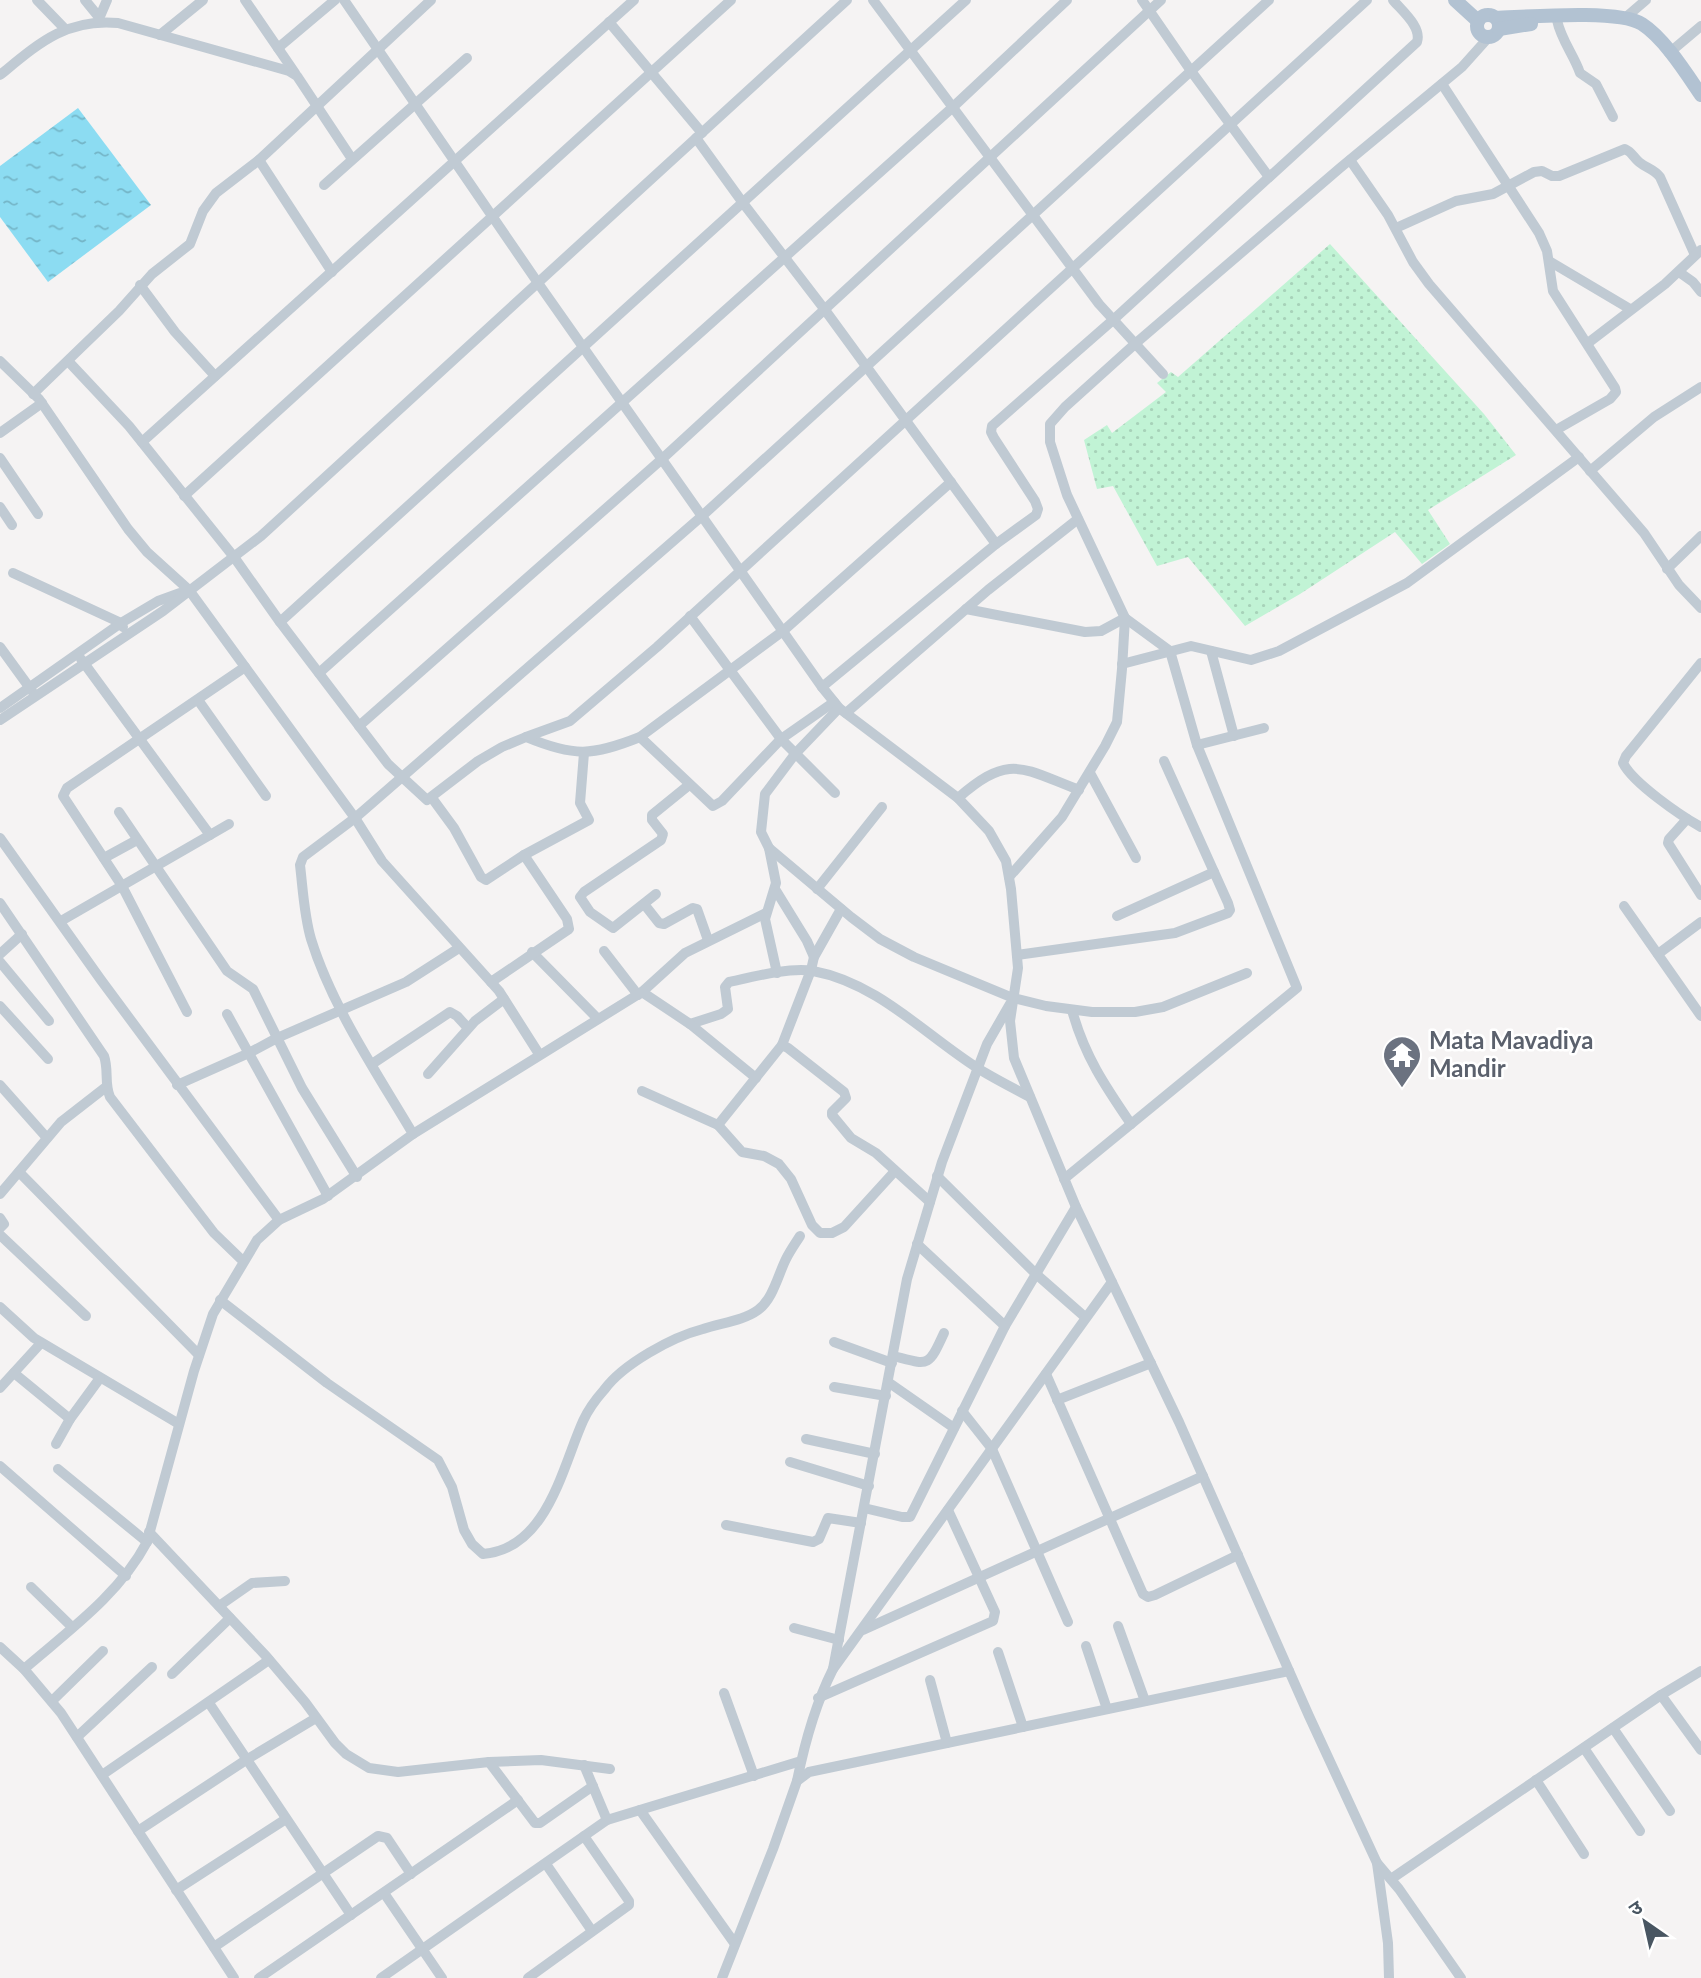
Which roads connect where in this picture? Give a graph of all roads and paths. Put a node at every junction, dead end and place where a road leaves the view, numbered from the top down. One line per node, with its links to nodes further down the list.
1 (37, 0): 30 (street)
2 (85, 0): 25 (street)
3 (107, 0): 25 (street)
4 (202, 0): 31 (street)
5 (246, 0): 32 (street)
6 (335, 0): 32 (street)
7 (344, 0): 33 (street)
8 (431, 0): 33 (street)
9 (634, 0): 27 (street)
10 (731, 0): 37 (street)
11 (847, 0): 49 (street)
12 (873, 0): 34 (street)
13 (967, 0): 34 (street)
14 (1067, 0): 46 (street)
15 (1142, 0): 23 (street)
16 (1161, 0): 23 (street)
17 (1269, 0): 38 (street)
18 (1367, 0): 48 (street)
19 (1393, 0): 55 (street)
20 (1455, 0): 28 (main road)
21 (1466, 0): 28 (main road)
22 (1646, 0): 24 (street)
23 (1150, 10): 38 (street); 50 (street)
24 (1625, 18): 28 (main road); 35 (main road)
25 (98, 19): 30 (street); 31 (street)
26 (1557, 20): 28 (main road); 44 (main road); 47 (street)
27 (610, 22): 37 (street); 54 (street)
28 (1489, 24): 41 (street)
29 (1701, 26): 35 (street)
30 (65, 29): 39 (street)
31 (160, 35): 40 (street)
32 (278, 48): 40 (street)
33 (377, 49): 43 (street); 45 (street)
34 (911, 51): 46 (street); 58 (street)
35 (1669, 52): 42 (main road)
36 (467, 58): 43 (street)
37 (650, 71): 49 (street); 60 (street)
38 (1191, 71): 48 (street); 59 (street)
39 (0, 75)
40 (297, 76): 45 (street)
41 (1442, 84): 53 (street); 57 (street)
42 (1698, 85)
43 (415, 105): 51 (street); 54 (street)
44 (1701, 105)
45 (316, 106): 51 (street); 52 (street)
46 (953, 107): 50 (street); 63 (street)
47 (1613, 117)
48 (1230, 125): 55 (street); 65 (street)
49 (699, 136): 58 (street); 68 (street)
50 (991, 158): 59 (street); 72 (street)
51 (352, 159): 56 (street)
52 (259, 160): 66 (street); 69 (street)
53 (1350, 160): 61 (street); 74 (street)
54 (456, 162): 60 (street); 66 (street)
55 (1269, 177): 73 (street)
56 (324, 185)
57 (1509, 187): 61 (street); 62 (street); 64 (street)
58 (743, 203): 63 (street); 76 (street)
59 (1033, 215): 65 (street); 79 (street)
60 (493, 218): 68 (street); 95 (street)
61 (1396, 228): 87 (street)
62 (1698, 252): 67 (street)
63 (786, 257): 72 (street); 84 (street)
64 (1549, 261): 71 (street); 75 (street)
65 (1072, 268): 73 (street); 86 (street)
66 (332, 272): 81 (street)
67 (1679, 272): 70 (street); 71 (street)
68 (538, 283): 76 (street); 103 (street)
69 (140, 285): 78 (street); 81 (street)
70 (1701, 292)
71 (1630, 309): 75 (street)
72 (825, 310): 79 (street); 92 (street)
73 (1113, 320): 74 (street); 102 (street)
74 (1136, 343): 80 (street); 99 (street)
75 (1588, 343): 87 (street)
76 (584, 348): 84 (street); 112 (street)
77 (0, 361): 83 (street)
78 (68, 362): 83 (street); 89 (street)
79 (867, 366): 86 (street); 98 (street)
80 (1163, 374)
81 (215, 376): 89 (street)
82 (1701, 387): 93 (street)
83 (33, 394): 85 (street)
84 (623, 403): 92 (street); 124 (street)
85 (42, 404): 88 (street); 107 (street)
86 (906, 419): 94 (street); 105 (street)
87 (1556, 430): 90 (street)
88 (0, 433)
89 (142, 442): 95 (street)
90 (1579, 457): 93 (street); 118 (street)
91 (0, 458): 97 (street)
92 (662, 459): 98 (street); 132 (street)
93 (1590, 471): 104 (street)
94 (951, 482): 102 (street); 114 (street)
95 (184, 496): 103 (street)
96 (0, 507): 100 (street)
97 (38, 514)
98 (702, 516): 105 (street); 144 (street)
99 (1078, 519): 109 (street); 111 (street)
100 (12, 525)
101 (1701, 536): 104 (street)
102 (996, 544): 126 (street)
103 (234, 557): 107 (street); 112 (street)
104 (1667, 569): 108 (street)
105 (740, 570): 110 (street); 114 (street)
106 (13, 573): 113 (street)
107 (189, 590): 113 (street); 115 (street); 122 (street)
108 (1701, 608)
109 (966, 609): 111 (street); 130 (street)
110 (690, 616): 123 (street); 135 (street)
111 (1125, 618): 117 (street); 121 (street)
112 (280, 622): 124 (street)
113 (121, 623): 115 (street); 119 (street)
114 (783, 631): 123 (street); 126 (street)
115 (128, 634): 119 (street)
116 (0, 647): 127 (street)
117 (1170, 651): 118 (street); 121 (street); 139 (street)
118 (1211, 651): 134 (street)
119 (81, 659): 127 (street); 137 (street)
120 (1701, 663): 125 (street)
121 (1122, 664): 143 (street)
122 (245, 667): 128 (street); 153 (street)
123 (731, 668): 136 (street); 138 (street)
124 (319, 673): 132 (street)
125 (1697, 678): 154 (street)
126 (822, 687): 130 (street)
127 (33, 692): 129 (street); 131 (street)
128 (198, 699): 137 (street); 148 (street)
129 (0, 708)
130 (840, 708): 138 (street); 141 (street); 149 (street)
131 (0, 720)
132 (359, 726): 144 (street)
133 (1264, 728): 134 (street)
134 (1234, 736): 139 (street)
135 (526, 737): 140 (street); 150 (street)
136 (640, 737): 140 (street); 145 (street)
137 (140, 739): 157 (street); 162 (street)
138 (782, 739): 141 (street); 145 (street)
139 (1197, 746): 221 (street)
140 (584, 753): 161 (street)
141 (795, 754): 147 (street); 160 (street)
142 (1164, 761): 165 (street)
143 (1090, 773): 146 (street); 163 (street)
144 (402, 778): 150 (street); 153 (street)
145 (689, 785): 173 (street)
146 (1079, 790): 149 (street); 166 (street)
147 (835, 793)
148 (266, 796)
149 (958, 797): 166 (street)
150 (432, 798): 161 (street)
151 (882, 807): 169 (street)
152 (119, 812): 159 (street)
153 (355, 818): 182 (street); 198 (street)
154 (1687, 820): 156 (street); 171 (street)
155 (229, 824): 157 (street)
156 (1701, 827)
157 (210, 835): 164 (street)
158 (0, 838): 178 (street)
159 (137, 840): 162 (street); 164 (street)
160 (769, 848): 168 (street); 169 (street)
161 (524, 855): 184 (street)
162 (103, 858): 167 (street)
163 (1136, 858)
164 (155, 867): 167 (street); 207 (street)
165 (1214, 872): 177 (street); 187 (street)
166 (1009, 877): 187 (street)
167 (122, 886): 178 (street); 200 (street)
168 (775, 889): 176 (street); 188 (street)
169 (817, 889): 175 (street)
170 (656, 894): 173 (street)
171 (1701, 895)
172 (0, 903): 180 (street)
173 (644, 904): 181 (street)
174 (1624, 906): 186 (street)
175 (841, 909): 188 (street); 195 (street)
176 (766, 913): 181 (street); 191 (street)
177 (1117, 916)
178 (61, 922): 217 (street)
179 (1701, 922): 186 (street)
180 (22, 934): 185 (street); 218 (street)
181 (708, 940): 194 (street)
182 (459, 947): 193 (street); 198 (street)
183 (604, 951): 194 (street)
184 (533, 952): 193 (street); 203 (street)
185 (0, 954)
186 (1658, 954): 202 (street)
187 (1017, 955): 195 (street)
188 (814, 957): 190 (street)
189 (0, 962): 204 (street)
190 (811, 970): 191 (street); 208 (street); 213 (street)
191 (777, 973): 205 (street)
192 (1247, 974): 199 (street)
193 (491, 982): 196 (street)
194 (640, 994): 203 (street); 205 (street)
195 (1013, 998): 199 (street); 213 (street); 220 (street)
196 (504, 999): 206 (street); 210 (street)
197 (0, 1006): 211 (street)
198 (341, 1010): 207 (street); 212 (street)
199 (1072, 1010): 221 (street)
200 (187, 1012)
201 (227, 1014): 209 (street)
202 (1701, 1016)
203 (598, 1019): 210 (street)
204 (49, 1021)
205 (690, 1024): 215 (street)
206 (468, 1028): 212 (street); 214 (street)
207 (277, 1038): 209 (street); 228 (street)
208 (782, 1045): 215 (street); 225 (street)
209 (249, 1053): 217 (street); 231 (street)
210 (539, 1054): 223 (street)
211 (48, 1059)
212 (372, 1064): 223 (street)
213 (978, 1068): 220 (street); 227 (street)
214 (428, 1074)
215 (756, 1079): 222 (street)
216 (0, 1085): 224 (street)
217 (177, 1085): 235 (street)
218 (106, 1087): 224 (street); 240 (street)
219 (642, 1091): 222 (street)
220 (1030, 1097): 229 (street)
221 (1131, 1124): 229 (street)
222 (718, 1125): 225 (street)
223 (413, 1134): 228 (street)
224 (47, 1139): 226 (street)
225 (895, 1171): 232 (street)
226 (19, 1172): 230 (street); 251 (street)
227 (937, 1176): 232 (street); 241 (street)
228 (357, 1177): 231 (street)
229 (1064, 1179): 233 (street)
230 (0, 1194)
231 (328, 1196): 235 (street)
232 (930, 1202): 239 (street)
233 (1076, 1207): 241 (street); 242 (street)
234 (0, 1218): 236 (street)
235 (279, 1220): 240 (street)
236 (0, 1228)
237 (0, 1235): 245 (street)
238 (800, 1236): 243 (street)
239 (917, 1244): 247 (street); 252 (street)
240 (243, 1261): 243 (street)
241 (1036, 1274): 246 (street); 247 (street)
242 (1112, 1282): 246 (street); 253 (street)
243 (220, 1300): 251 (street)
244 (0, 1307): 250 (street)
245 (86, 1316)
246 (1085, 1317): 255 (street)
247 (1005, 1326): 262 (street)
248 (944, 1333): 252 (street)
249 (834, 1342): 252 (street)
250 (41, 1343): 254 (street); 256 (street)
251 (199, 1355): 264 (street)
252 (892, 1359): 257 (street)
253 (1151, 1363): 261 (street); 273 (street)
254 (14, 1373): 259 (street); 263 (street)
255 (1046, 1374): 261 (street); 268 (street)
256 (100, 1378): 263 (street); 264 (street)
257 (888, 1382): 260 (street); 265 (street)
258 (834, 1387): 260 (street)
259 (0, 1388)
260 (886, 1396): 269 (street)
261 (1057, 1400): 277 (street)
262 (962, 1411): 265 (street); 268 (street)
263 (70, 1419): 267 (street)
264 (179, 1424): 280 (street)
265 (954, 1428): 275 (street)
266 (806, 1439): 269 (street)
267 (56, 1444)
268 (992, 1449): 276 (street); 281 (street)
269 (875, 1454): 274 (street)
270 (790, 1462): 274 (street)
271 (0, 1466): 283 (street)
272 (58, 1469): 280 (street)
273 (1203, 1476): 277 (street); 282 (street)
274 (869, 1486): 275 (street)
275 (864, 1508): 278 (street)
276 (948, 1510): 284 (street); 293 (street)
277 (1109, 1519): 281 (street); 282 (street)
278 (862, 1523): 279 (street); 294 (street)
279 (726, 1525)
280 (148, 1537): 283 (street); 287 (street)
281 (1037, 1551): 284 (street); 289 (street)
282 (1238, 1555): 303 (street)
283 (126, 1576): 291 (street)
284 (978, 1578): 293 (street); 309 (street)
285 (285, 1581): 287 (street)
286 (31, 1587): 291 (street)
287 (219, 1606): 288 (street)
288 (230, 1618): 299 (street); 305 (street)
289 (1068, 1622)
290 (1118, 1626): 311 (street)
291 (72, 1627): 301 (street)
292 (794, 1628): 294 (street)
293 (860, 1631): 302 (street)
294 (839, 1640): 302 (street)
295 (1086, 1646): 313 (street)
296 (0, 1647): 301 (street)
297 (103, 1651): 310 (street)
298 (998, 1652): 315 (street)
299 (269, 1660): 312 (street); 314 (street)
300 (152, 1667): 317 (street)
301 (24, 1669): 310 (street)
302 (833, 1669): 309 (street)
303 (1289, 1671): 311 (street); 340 (street)
304 (1701, 1671): 308 (street)
305 (172, 1674)
306 (930, 1680): 318 (street)
307 (724, 1693): 327 (street)
308 (1661, 1695): 316 (street); 320 (street)
309 (818, 1698): 322 (street)
310 (52, 1701): 317 (street)
311 (1145, 1701): 313 (street)
312 (209, 1703): 321 (street); 326 (street)
313 (1107, 1709): 315 (street)
314 (316, 1718): 321 (street); 323 (street)
315 (1023, 1727): 318 (street)
316 (1613, 1728): 319 (street); 333 (street)
317 (77, 1737): 326 (street)
318 (947, 1743): 329 (street)
319 (1584, 1748): 328 (street); 337 (street)
320 (1701, 1750)
321 (246, 1760): 334 (street); 336 (street)
322 (801, 1761): 327 (street); 329 (street)
323 (489, 1762): 324 (street); 331 (street)
324 (584, 1765): 325 (street); 330 (street)
325 (611, 1769)
326 (102, 1775): 336 (street)
327 (754, 1776): 332 (street)
328 (1536, 1780): 339 (street); 344 (street)
329 (797, 1781): 349 (street)
330 (593, 1786): 331 (street); 335 (street)
331 (518, 1800): 343 (street)
332 (640, 1810): 335 (street); 349 (street)
333 (1670, 1811)
334 (286, 1819): 342 (street); 345 (street)
335 (607, 1820): 338 (street)
336 (138, 1831): 345 (street)
337 (1640, 1832)
338 (584, 1836): 341 (street); 348 (street)
339 (1584, 1854)
340 (1377, 1863): 344 (street); 358 (street)
341 (546, 1864): 348 (street); 351 (street)
342 (322, 1873): 343 (street); 347 (street); 350 (street)
343 (411, 1874): 346 (street)
344 (1391, 1879): 359 (street)
345 (176, 1890): 350 (street)
346 (384, 1893): 347 (street); 351 (street)
347 (351, 1915): 353 (street)
348 (592, 1931): 356 (street)
349 (735, 1944): 357 (street)
350 (214, 1947): 352 (street)
351 (422, 1950): 354 (street); 355 (street)
352 (234, 1978)
353 (259, 1978)
354 (381, 1978)
355 (442, 1978)
356 (528, 1978)
357 (722, 1978)
358 (1389, 1978)
359 (1461, 1978)

